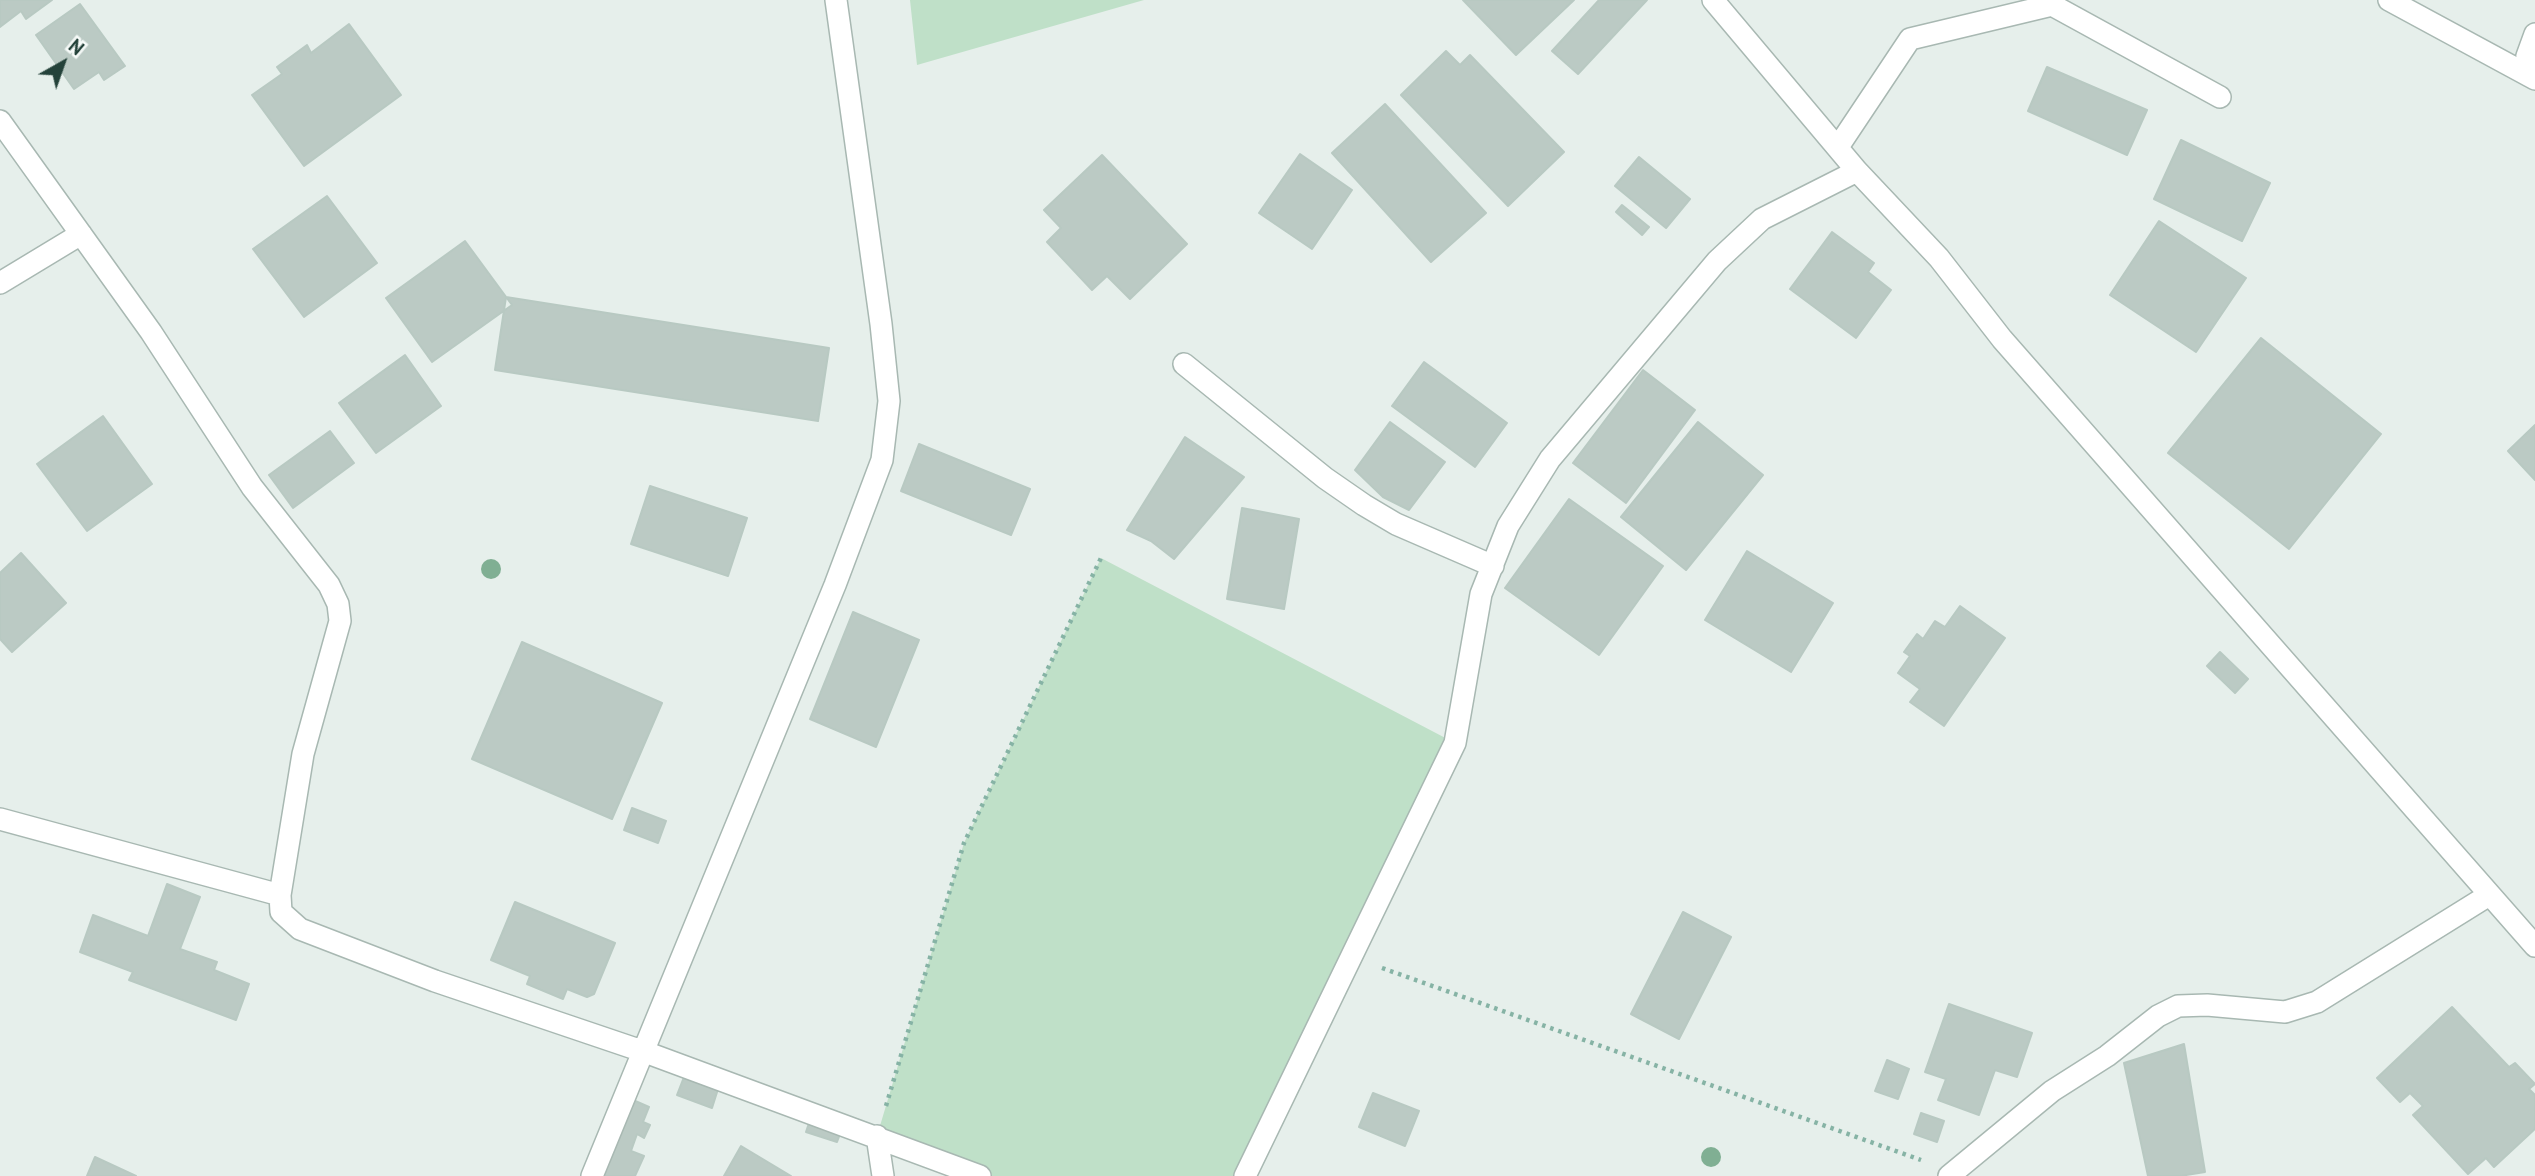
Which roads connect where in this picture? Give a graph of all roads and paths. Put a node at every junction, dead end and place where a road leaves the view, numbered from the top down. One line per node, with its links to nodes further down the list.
1 (836, 0): 21 (street)
2 (1713, 0): 9 (street)
3 (2389, 0): 6 (street)
4 (2535, 34): 5 (street)
5 (2535, 65)
6 (2535, 79)
7 (2220, 97): 9 (street)
8 (0, 121): 11 (street)
9 (1838, 147): 10 (street)
10 (1857, 171): 15 (street); 18 (street)
11 (81, 234): 12 (street); 17 (street)
12 (0, 283)
13 (1184, 364): 15 (street)
14 (1101, 558): 22 (path)
15 (1493, 566): 20 (street)
16 (0, 819): 17 (street)
17 (280, 895): 21 (street)
18 (2489, 895): 19 (street); 23 (street)
19 (2535, 946)
20 (1352, 957): 23 (path); 27 (street)
21 (645, 1052): 22 (street); 24 (street)
22 (877, 1136): 25 (street); 26 (street)
23 (1951, 1174)
24 (592, 1176)
25 (883, 1176)
26 (979, 1176)
27 (1245, 1176)

